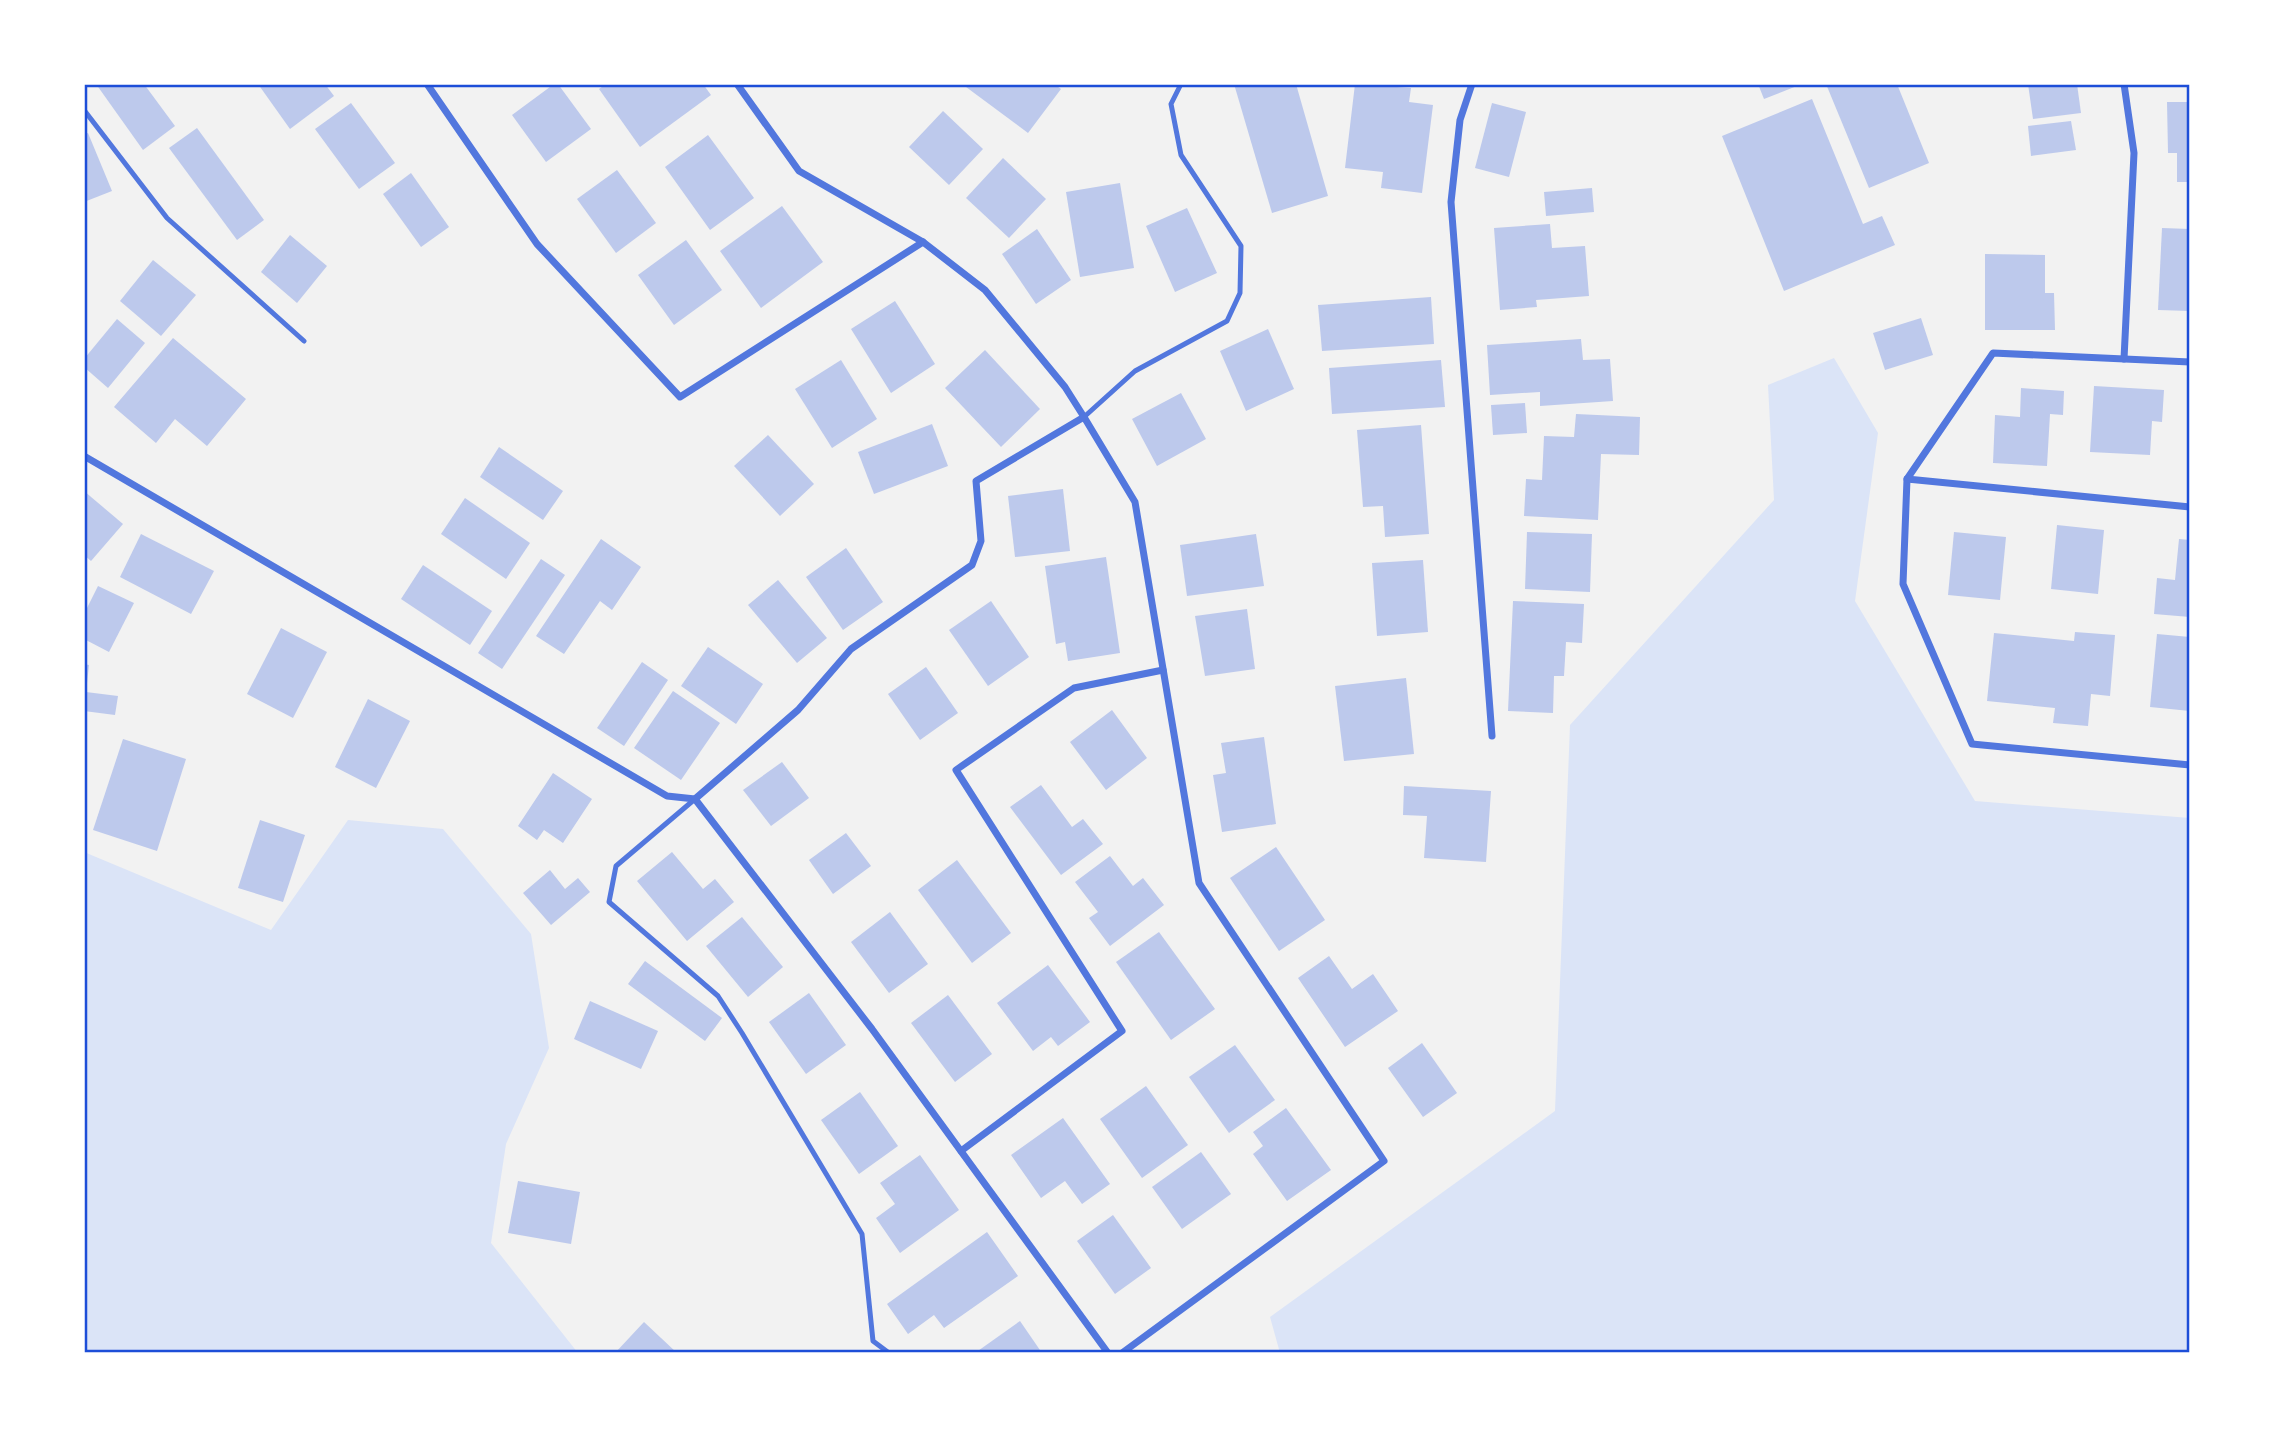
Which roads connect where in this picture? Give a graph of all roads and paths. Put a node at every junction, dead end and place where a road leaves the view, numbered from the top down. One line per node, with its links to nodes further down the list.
1 (428, 84): 7 (street)
2 (737, 84): 7 (street)
3 (1181, 84): 11 (lane)
4 (1472, 84): 16 (street)
5 (2124, 84): 9 (street)
6 (84, 110): 8 (lane)
7 (923, 242): 11 (street)
8 (304, 341)
9 (2123, 359): 10 (street); 13 (street)
10 (2190, 362)
11 (1084, 417): 15 (street); 18 (street)
12 (84, 456): 18 (street)
13 (1907, 479): 14 (street); 17 (street)
14 (2190, 507)
15 (1163, 670): 19 (street); 22 (street)
16 (1492, 736)
17 (2190, 765)
18 (695, 799): 19 (street); 20 (lane)
19 (961, 1151): 21 (street)
20 (889, 1353)
21 (1108, 1353)
22 (1122, 1353)

